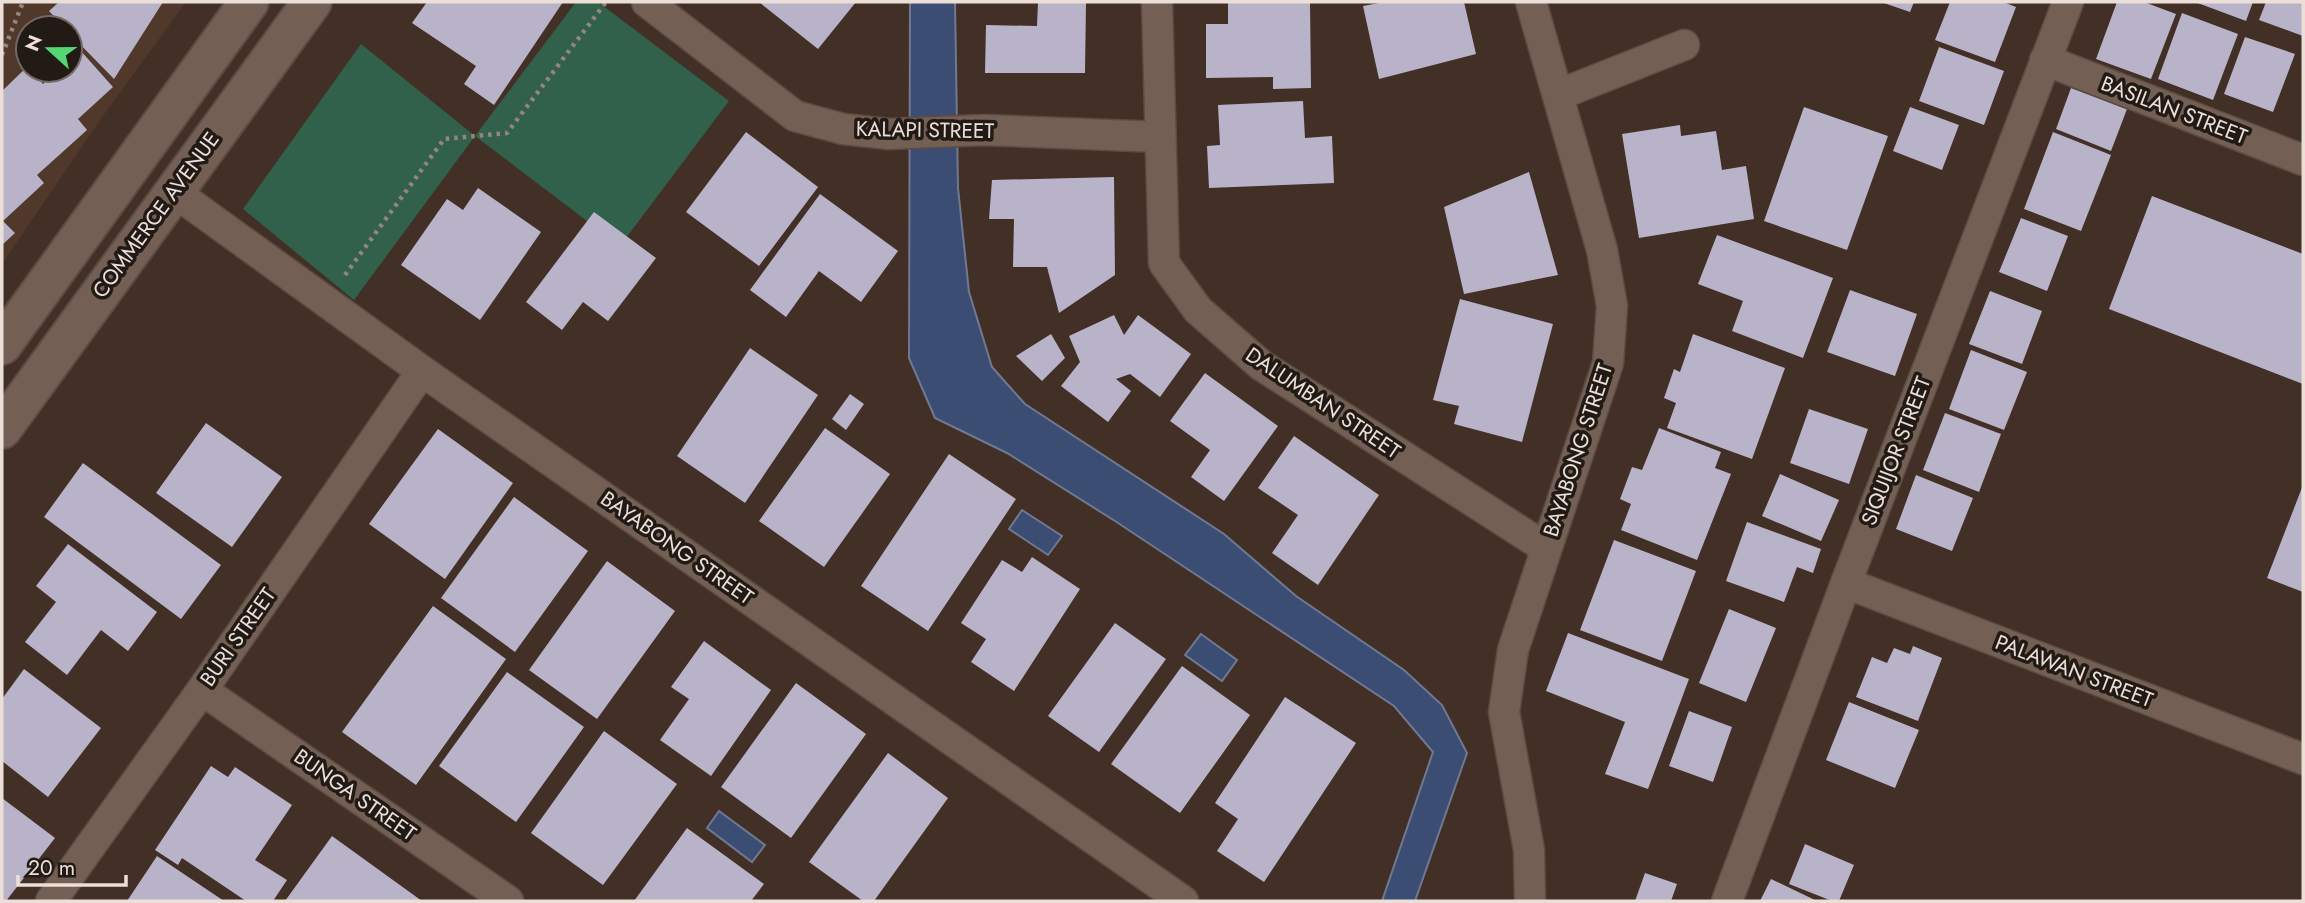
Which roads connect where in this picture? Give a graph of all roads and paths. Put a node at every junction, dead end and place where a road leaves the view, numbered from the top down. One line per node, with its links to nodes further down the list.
1 (23, 2): 10 (path)
2 (248, 2): 17 (main road)
3 (312, 2): 15 (main road, COMMERCE AVENUE)
4 (606, 2): 16 (path)
5 (647, 2): 13 (street, KALAPI STREET)
6 (1157, 2): 13 (street, DALUMBAN STREET)
7 (1531, 2): 12 (street, BAYABONG STREET)
8 (2068, 2): 11 (street, SIQUIJOR STREET)
9 (1684, 45): 12 (street)
10 (2, 55)
11 (2045, 61): 14 (street, BASILAN STREET); 21 (street, SIQUIJOR STREET)
12 (1558, 94): 20 (street, BAYABONG STREET)
13 (1160, 137): 20 (street, DALUMBAN STREET)
14 (2303, 160)
15 (173, 191): 16 (street, BAYABONG STREET); 19 (main road, COMMERCE AVENUE)
16 (327, 302): 18 (street, BAYABONG STREET)
17 (2, 345)
18 (422, 371): 22 (street, BURI STREET); 26 (street, BAYABONG STREET)
19 (2, 429)
20 (1546, 548): 27 (street, BAYABONG STREET)
21 (1846, 583): 23 (street, PALAWAN STREET); 28 (street, SIQUIJOR STREET)
22 (202, 690): 24 (street, BUNGA STREET); 25 (street, BURI STREET)
23 (2303, 759)
24 (492, 897)
25 (51, 901)
26 (1183, 901)
27 (1530, 901)
28 (1727, 901)

